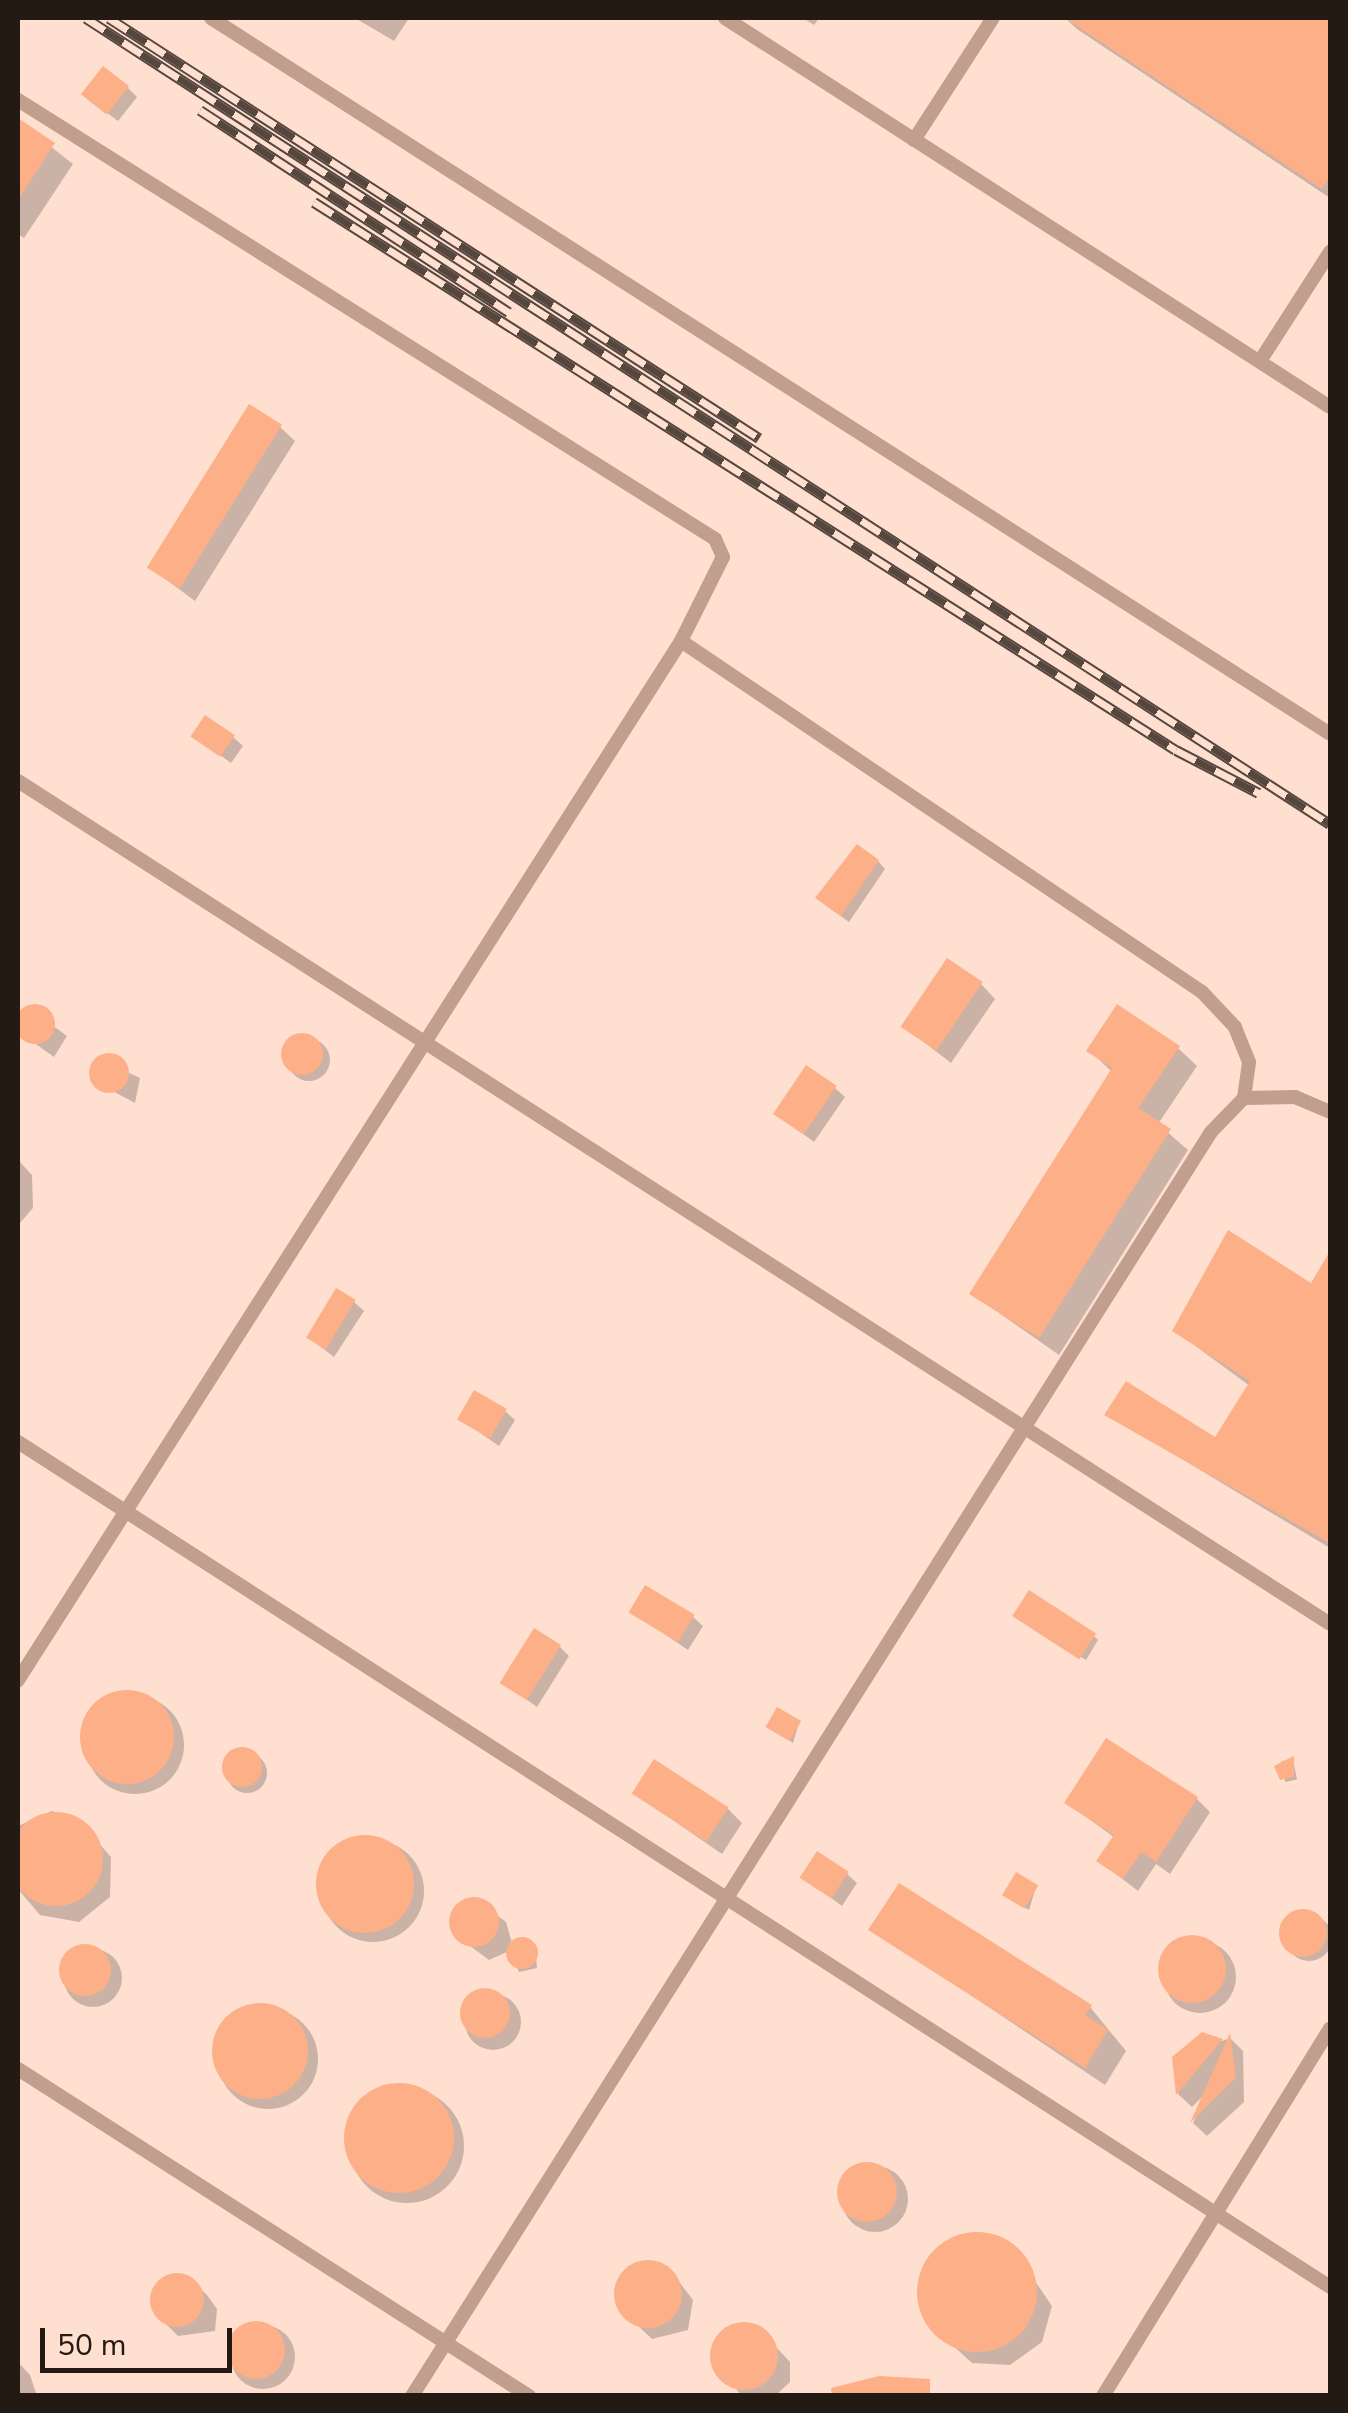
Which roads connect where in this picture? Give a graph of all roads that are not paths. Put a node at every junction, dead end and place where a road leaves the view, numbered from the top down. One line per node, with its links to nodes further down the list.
1 (211, 18): 10 (lane)
2 (725, 18): 5 (lane)
3 (993, 18): 5 (lane)
4 (18, 100): 9 (lane)
5 (914, 140): 7 (lane)
6 (1330, 252): 7 (lane)
7 (1260, 361): 8 (lane)
8 (1330, 407)
9 (681, 641): 12 (lane); 13 (lane)
10 (1330, 734)
11 (18, 781): 12 (lane)
12 (423, 1036): 15 (lane); 17 (lane)
13 (1244, 1098): 14 (lane); 15 (lane)
14 (1330, 1112)
15 (1023, 1431): 18 (lane); 20 (lane)
16 (18, 1442): 17 (lane)
17 (123, 1510): 19 (lane); 20 (lane)
18 (1330, 1624)
19 (18, 1680)
20 (728, 1900): 23 (lane); 25 (lane)
21 (1330, 2028): 23 (lane)
22 (18, 2069): 25 (lane)
23 (1216, 2214): 24 (lane); 28 (lane)
24 (1330, 2287)
25 (446, 2342): 26 (lane); 27 (lane)
26 (412, 2396)
27 (529, 2396)
28 (1104, 2396)

